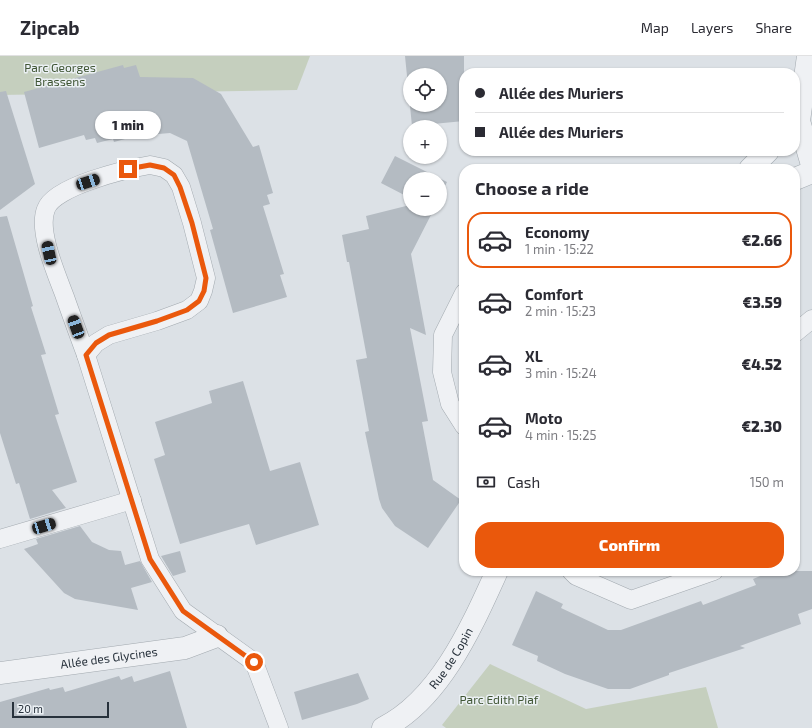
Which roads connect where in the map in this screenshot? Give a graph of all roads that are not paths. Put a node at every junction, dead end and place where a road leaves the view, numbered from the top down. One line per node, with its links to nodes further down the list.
1 (808, 56): 2 (street)
2 (802, 122): 5 (street)
3 (763, 156): 4 (street)
4 (755, 164)
5 (812, 165)
6 (812, 172): 7 (street)
7 (800, 177)
8 (459, 303): 12 (lane)
9 (812, 319): 10 (lane)
10 (800, 329)
11 (86, 355): 11 (lane); 13 (lane)
12 (459, 418)
13 (132, 500): 14 (lane); 18 (lane)
14 (0, 539)
15 (494, 576): 21 (street, Rue de Copin)
16 (576, 576): 17 (lane)
17 (700, 576)
18 (217, 636): 19 (street, Allée des Glycines); 20 (lane)
19 (0, 674)
20 (278, 728)
21 (383, 728)

